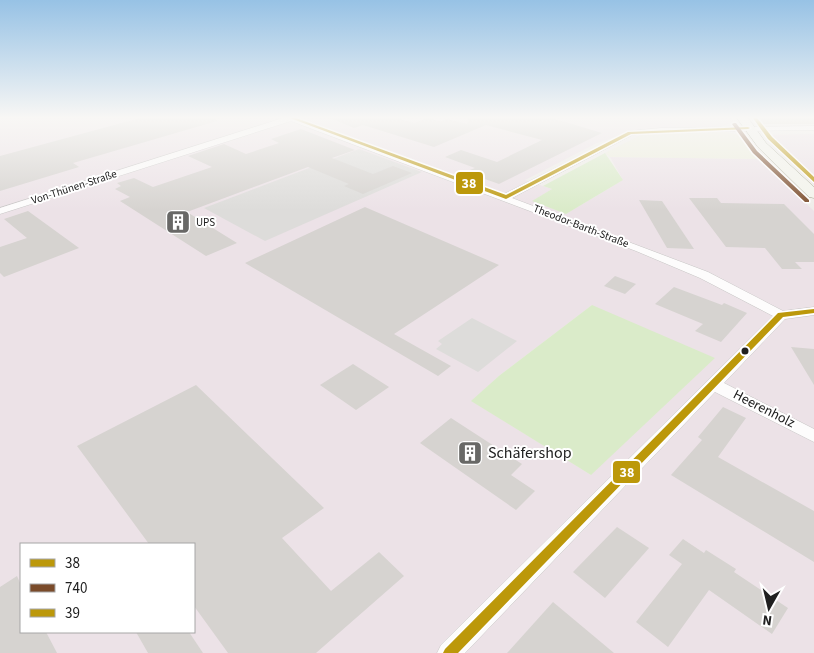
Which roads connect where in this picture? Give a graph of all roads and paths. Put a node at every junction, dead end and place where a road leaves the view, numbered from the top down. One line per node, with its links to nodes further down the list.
1 (196, 148): 7 (street, Von-Thünen-Straße)
2 (375, 148): 6 (street, Theodor-Barth-Straße)
3 (602, 148): 6 (street)
4 (766, 148): 5 (main road)
5 (814, 194)
6 (506, 197): 9 (street, Theodor-Barth-Straße)
7 (0, 211)
8 (814, 311): 9 (street)
9 (781, 315): 10 (street)
10 (713, 384): 11 (street, Heerenholz); 12 (street)
11 (814, 436)
12 (449, 653)

